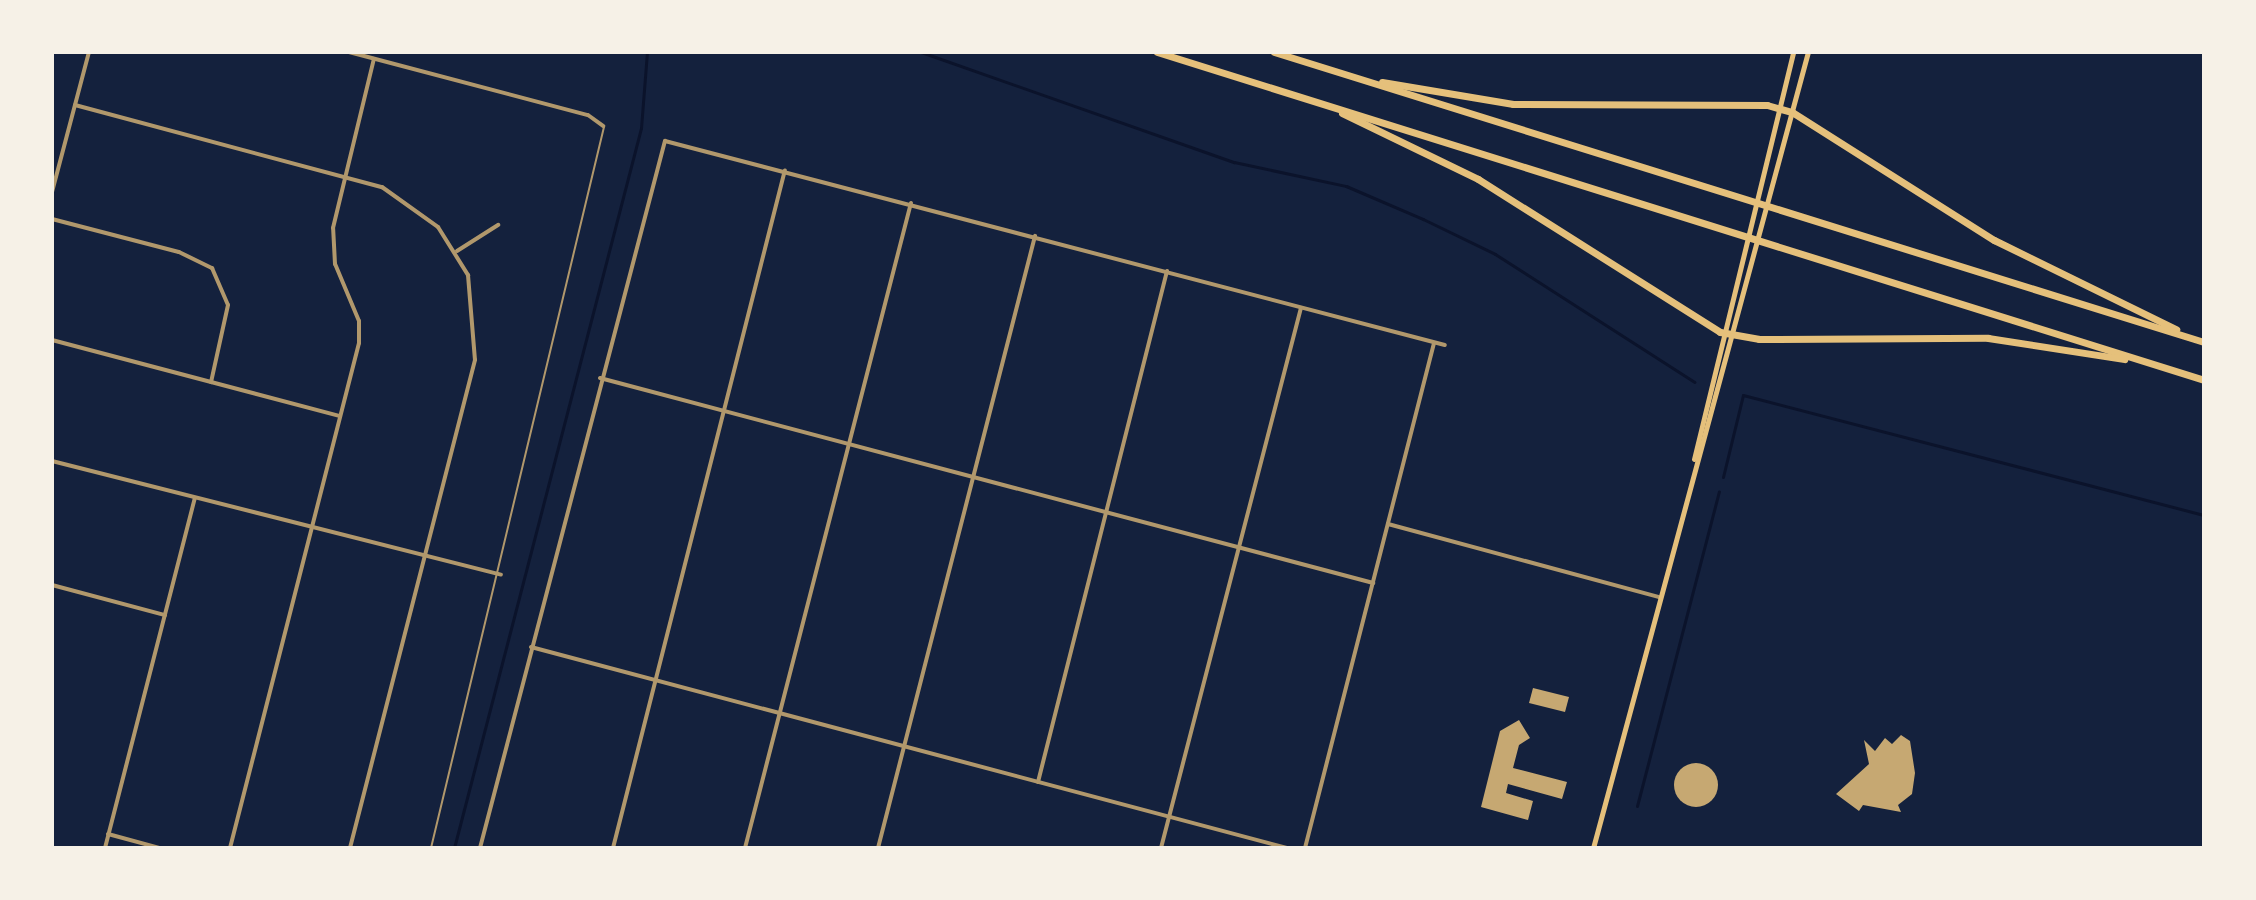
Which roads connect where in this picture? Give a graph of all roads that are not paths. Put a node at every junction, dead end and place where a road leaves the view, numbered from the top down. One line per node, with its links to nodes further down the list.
1 (89, 52): 10 (street)
2 (349, 52): 7 (street)
3 (1157, 52): 9 (highway)
4 (1274, 52): 8 (highway)
5 (1793, 52): 11 (main road)
6 (1808, 52): 12 (main road)
7 (374, 59): 13 (street); 17 (street)
8 (1356, 78): 11 (highway); 29 (highway)
9 (1313, 100): 26 (highway); 32 (highway)
10 (75, 105): 15 (street); 17 (street)
11 (1778, 108): 12 (highway); 26 (main road)
12 (1792, 112): 27 (main road); 29 (highway)
13 (603, 126): 48 (lane)
14 (52, 163): 15 (street)
15 (59, 165): 18 (street)
16 (785, 170): 19 (street); 33 (street); 36 (street)
17 (342, 175): 23 (street); 37 (street)
18 (52, 192)
19 (911, 203): 22 (street); 38 (street)
20 (52, 219): 35 (street)
21 (498, 225): 23 (street)
22 (1035, 236): 24 (street); 41 (street)
23 (457, 251): 47 (street)
24 (1167, 271): 25 (street); 43 (street)
25 (1301, 307): 30 (street); 46 (street)
26 (1720, 332): 27 (highway); 40 (main road)
27 (1734, 336): 32 (highway); 40 (main road)
28 (52, 340): 35 (street)
29 (2202, 341)
30 (1434, 342): 31 (street); 44 (street)
31 (1445, 345)
32 (2157, 365): 34 (highway)
33 (600, 378): 36 (street); 53 (street)
34 (2204, 380)
35 (211, 382): 37 (street)
36 (725, 411): 38 (street); 54 (street)
37 (339, 416): 45 (street)
38 (849, 445): 41 (street); 55 (street)
39 (52, 461): 42 (street)
40 (1693, 464): 51 (main road)
41 (973, 478): 43 (street); 56 (street)
42 (195, 498): 45 (street); 52 (street)
43 (1106, 513): 46 (street); 57 (street)
44 (1388, 524): 49 (street); 51 (street)
45 (310, 529): 47 (street); 62 (street)
46 (1239, 548): 49 (street); 58 (street)
47 (424, 558): 48 (street); 63 (street)
48 (501, 575): 64 (lane)
49 (1373, 583): 71 (street)
50 (52, 585): 52 (street)
51 (1658, 597): 72 (main road)
52 (165, 615): 59 (street)
53 (531, 647): 54 (street); 65 (street)
54 (656, 680): 55 (street); 66 (street)
55 (780, 713): 56 (street); 67 (street)
56 (904, 746): 57 (street); 68 (street)
57 (1038, 782): 58 (street)
58 (1169, 817): 69 (street); 70 (street)
59 (108, 834): 60 (street); 61 (street)
60 (105, 848)
61 (160, 848)
62 (230, 848)
63 (350, 848)
64 (431, 848)
65 (480, 848)
66 (613, 848)
67 (745, 848)
68 (878, 848)
69 (1161, 848)
70 (1287, 848)
71 (1305, 848)
72 (1593, 848)

